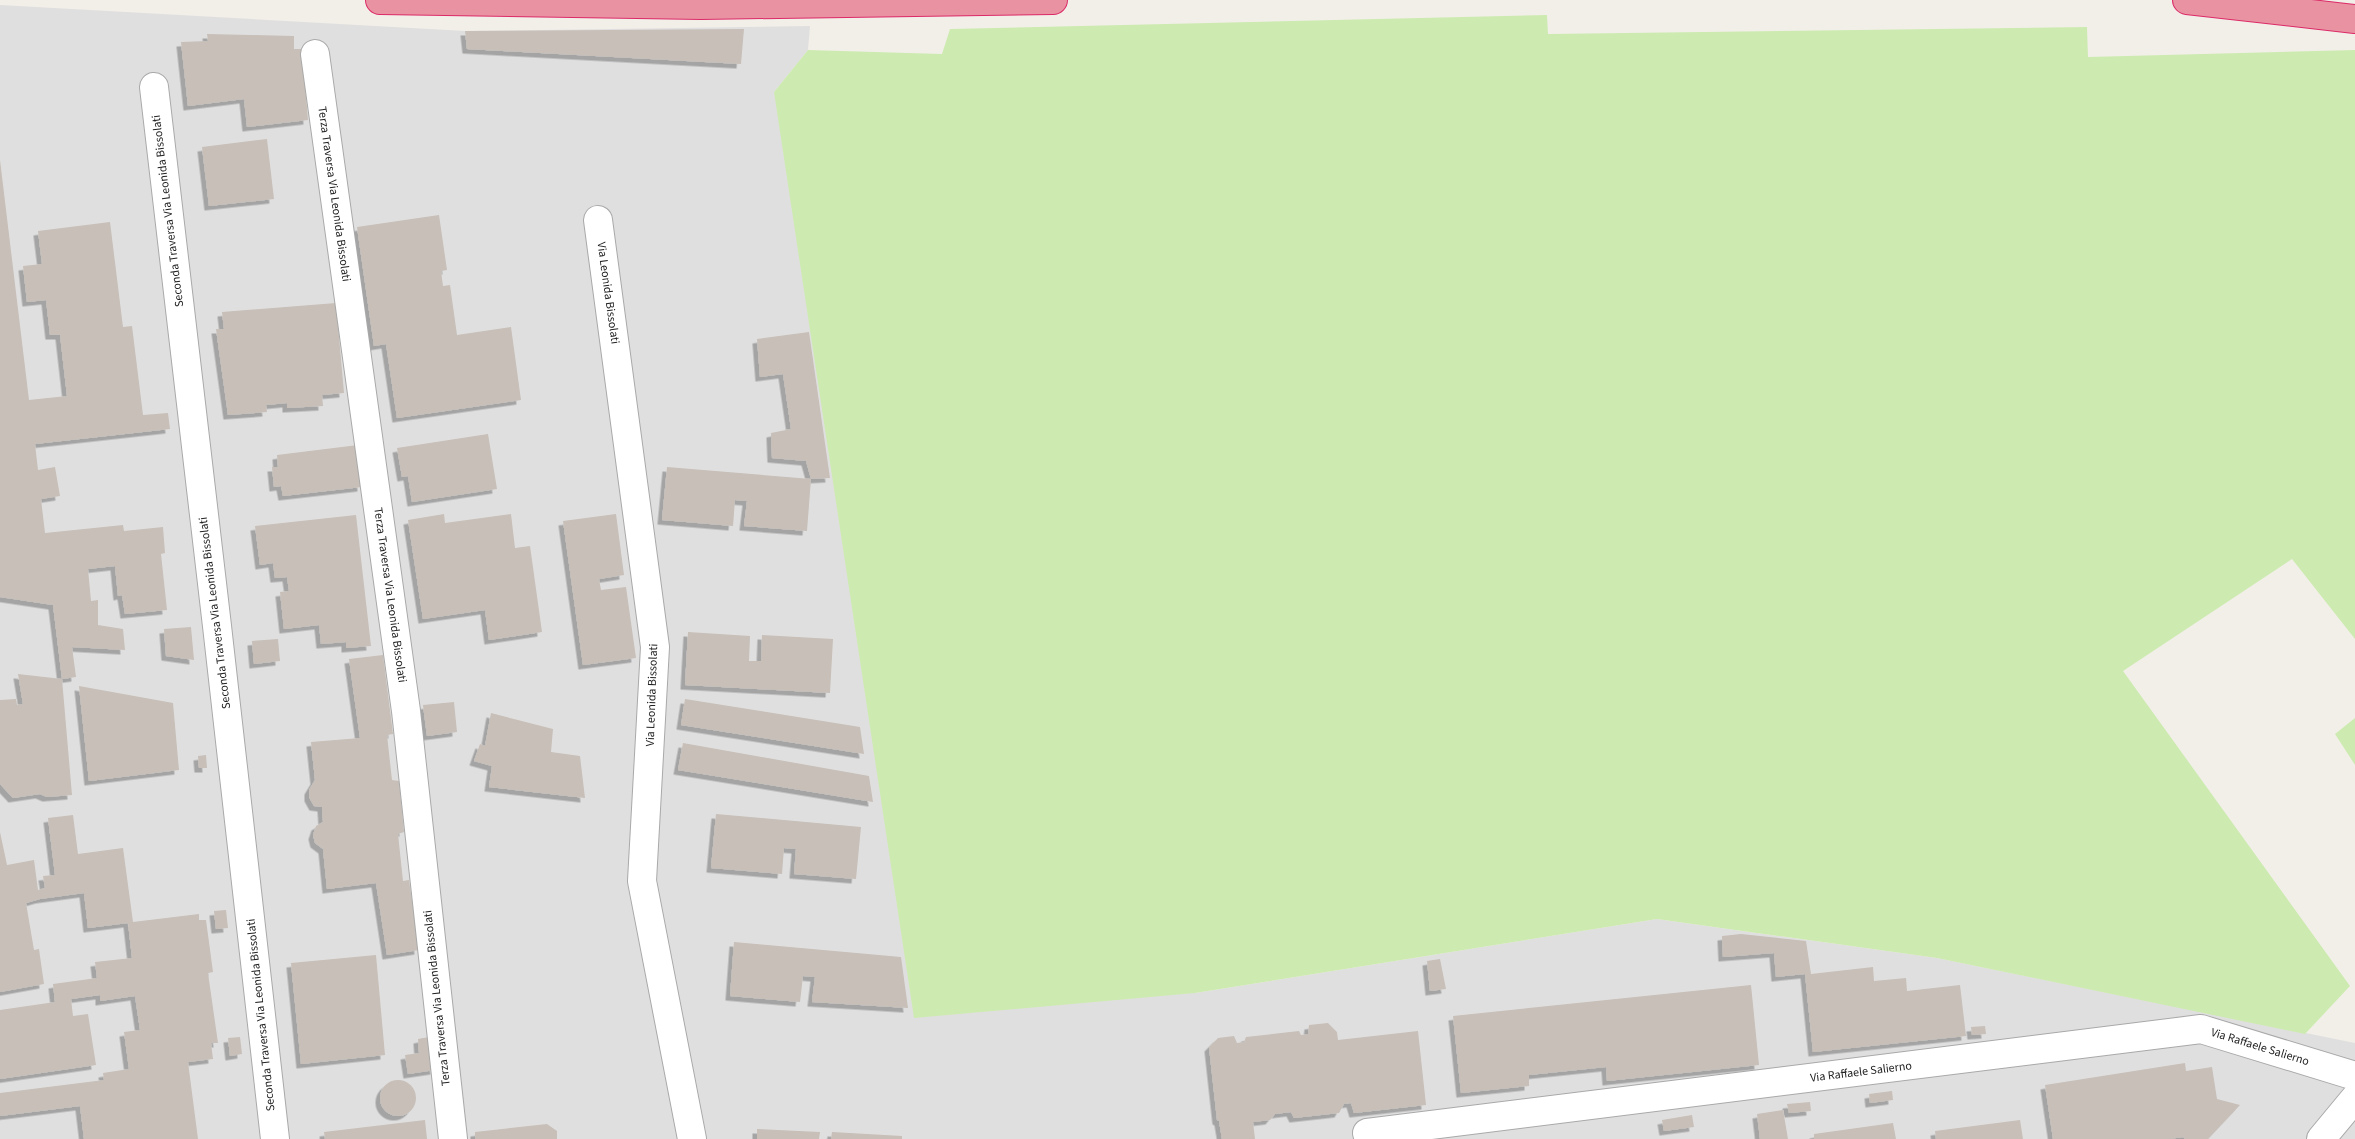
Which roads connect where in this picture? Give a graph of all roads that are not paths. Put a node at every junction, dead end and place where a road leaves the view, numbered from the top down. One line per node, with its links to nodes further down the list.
1 (380, 0): 2 (highway)
2 (1053, 0)
3 (2187, 0): 4 (highway)
4 (2355, 19)
5 (315, 54): 11 (street, Terza Traversa Via Leonida Bissolati)
6 (154, 87): 10 (street, Seconda Traversa Via Leonida Bissolati)
7 (598, 220): 12 (street, Via Leonida Bissolati)
8 (2355, 1076): 13 (street, Via Raffaele Salierno)
9 (2355, 1098): 14 (street)
10 (274, 1139)
11 (453, 1139)
12 (692, 1139)
13 (1368, 1139)
14 (2321, 1139)

